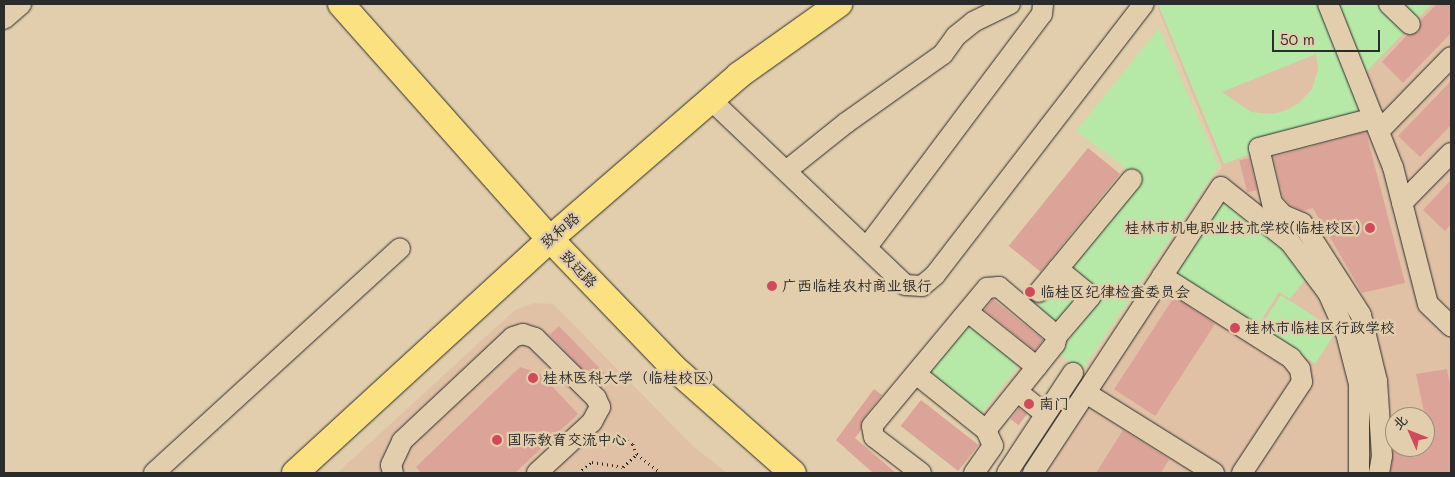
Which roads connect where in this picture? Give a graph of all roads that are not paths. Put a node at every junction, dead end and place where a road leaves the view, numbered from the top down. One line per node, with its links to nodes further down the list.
1 (21, 4): 9 (street)
2 (341, 4): 18 (main road, 致远路)
3 (839, 4): 12 (main road, 致和路)
4 (1010, 4): 15 (street)
5 (1044, 4): 19 (street)
6 (1144, 4): 19 (street)
7 (1330, 4): 13 (street)
8 (1389, 4): 10 (street)
9 (4, 19)
10 (1410, 24)
11 (1451, 57): 13 (street)
12 (711, 100): 15 (street); 18 (main road, 致和路)
13 (1376, 124): 17 (street); 46 (street)
14 (1451, 153): 17 (street)
15 (786, 170): 19 (street)
16 (1132, 179): 21 (street)
17 (1402, 203): 25 (street)
18 (550, 239): 36 (main road, 致和路); 38 (main road, 致远路)
19 (867, 247)
20 (400, 248): 35 (street)
21 (1058, 268): 23 (street); 26 (street)
22 (1162, 276): 31 (street); 44 (street); 45 (street)
23 (1039, 292)
24 (968, 312): 26 (street); 27 (street); 29 (street)
25 (1451, 326)
26 (1057, 336): 27 (street)
27 (1037, 367): 30 (street)
28 (1072, 373): 32 (street)
29 (916, 374): 33 (street); 39 (street)
30 (1018, 392): 32 (street); 33 (street)
31 (1086, 393): 42 (street); 43 (street)
32 (1046, 414): 41 (street)
33 (986, 430): 40 (street)
34 (389, 470): 37 (street)
35 (154, 473)
36 (295, 473)
37 (536, 473)
38 (793, 473)
39 (921, 473)
40 (974, 473)
41 (1008, 473)
42 (1033, 473)
43 (1214, 473)
44 (1242, 473)
45 (1359, 473)
46 (1379, 473)

